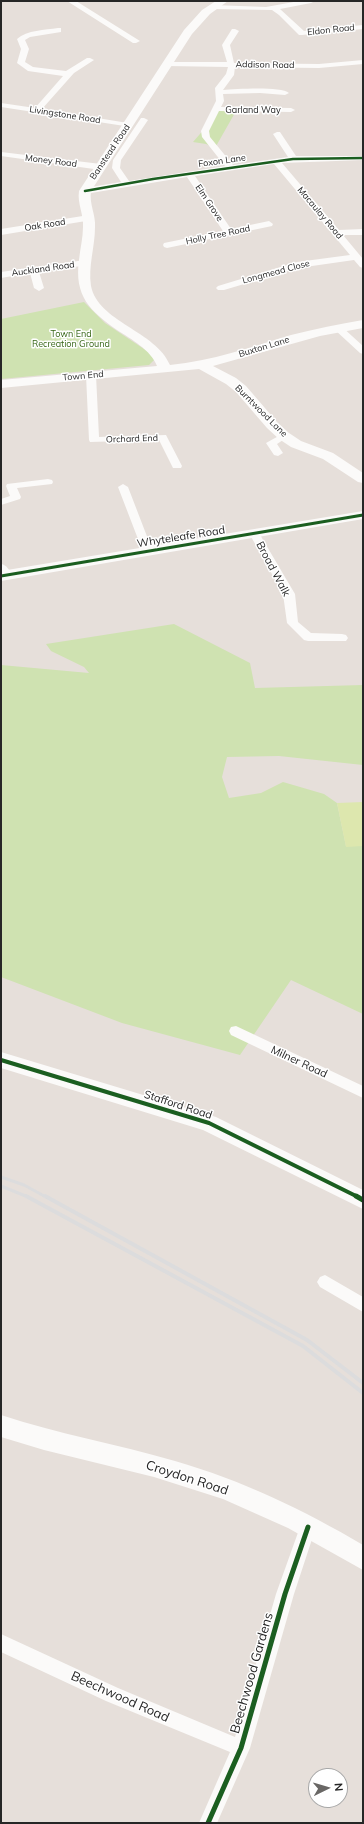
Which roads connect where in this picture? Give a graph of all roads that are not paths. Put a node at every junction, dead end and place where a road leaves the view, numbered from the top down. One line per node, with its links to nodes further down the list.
1 (71, 1): 8 (street)
2 (311, 1): 4 (street)
3 (218, 4): 4 (street); 11 (main road, Banstead Road)
4 (273, 8): 5 (street, Eldon Road)
5 (363, 27)
6 (58, 30): 13 (street)
7 (235, 31): 12 (street)
8 (136, 41)
9 (90, 60): 13 (street)
10 (363, 62): 12 (street, Addison Road)
11 (167, 64): 12 (street, Addison Road); 21 (main road, Banstead Road)
12 (232, 64): 14 (street)
13 (68, 74): 18 (street)
14 (219, 92): 15 (street); 17 (street)
15 (285, 93)
16 (1, 105): 18 (street, Livingstone Road)
17 (216, 109): 19 (street, Garland Way); 28 (street)
18 (37, 110): 21 (street, Livingstone Road)
19 (291, 110)
20 (144, 120): 30 (street)
21 (128, 125): 27 (main road, Banstead Road)
22 (277, 134): 25 (street)
23 (2, 156): 27 (street, Money Road)
24 (363, 158): 25 (street, Foxon Lane)
25 (293, 159): 26 (street, Foxon Lane)
26 (276, 161): 28 (street, Foxon Lane); 37 (street, Macaulay Road)
27 (101, 167): 31 (main road, Banstead Road)
28 (231, 168): 29 (street, Foxon Lane)
29 (189, 173): 30 (street, Foxon Lane); 36 (street, Elm Grove)
30 (127, 184): 31 (street, Foxon Lane)
31 (85, 191): 32 (main road, Banstead Road)
32 (89, 218): 34 (street, Oak Road); 40 (main road, Banstead Road)
33 (269, 224): 36 (street, Holly Tree Road)
34 (1, 232)
35 (363, 232): 37 (street)
36 (229, 233): 38 (street, Holly Tree Road)
37 (337, 234): 39 (street, Macaulay Road)
38 (167, 245)
39 (360, 261): 44 (street, Longmead Close)
40 (85, 263): 41 (street, Auckland Road); 49 (main road, Banstead Road)
41 (34, 270): 42 (street, Auckland Road); 43 (street)
42 (1, 275)
43 (38, 288)
44 (220, 288)
45 (363, 324): 46 (main road, Buxton Lane)
46 (338, 328): 47 (street); 48 (main road, Buxton Lane)
47 (363, 351)
48 (201, 365): 49 (main road, Buxton Lane); 52 (main road, Burntwood Lane)
49 (165, 369): 50 (main road, Town End)
50 (91, 375): 51 (main road, Town End); 54 (street, Orchard End)
51 (1, 384)
52 (284, 436): 53 (street); 55 (main road, Burntwood Lane)
53 (278, 453)
54 (177, 466)
55 (363, 479)
56 (48, 482): 58 (street)
57 (123, 487): 61 (street)
58 (1, 502)
59 (363, 515): 60 (main road, Whyteleafe Road)
60 (254, 533): 61 (main road, Whyteleafe Road); 63 (street, Broad Walk)
61 (148, 552): 62 (main road, Whyteleafe Road)
62 (3, 573)
63 (342, 638)
64 (236, 1031): 66 (street, Milner Road)
65 (1, 1060): 67 (main road, Stafford Road)
66 (363, 1092)
67 (363, 1200)
68 (325, 1282): 69 (street)
69 (363, 1305)
70 (1, 1426): 71 (main road, Croydon Road)
71 (308, 1526): 72 (main road, Croydon Road); 74 (street, Beechwood Gardens)
72 (363, 1558)
73 (1, 1643): 74 (street, Beechwood Road)
74 (241, 1748): 75 (street, Beechwood Gardens)
75 (208, 1823)

